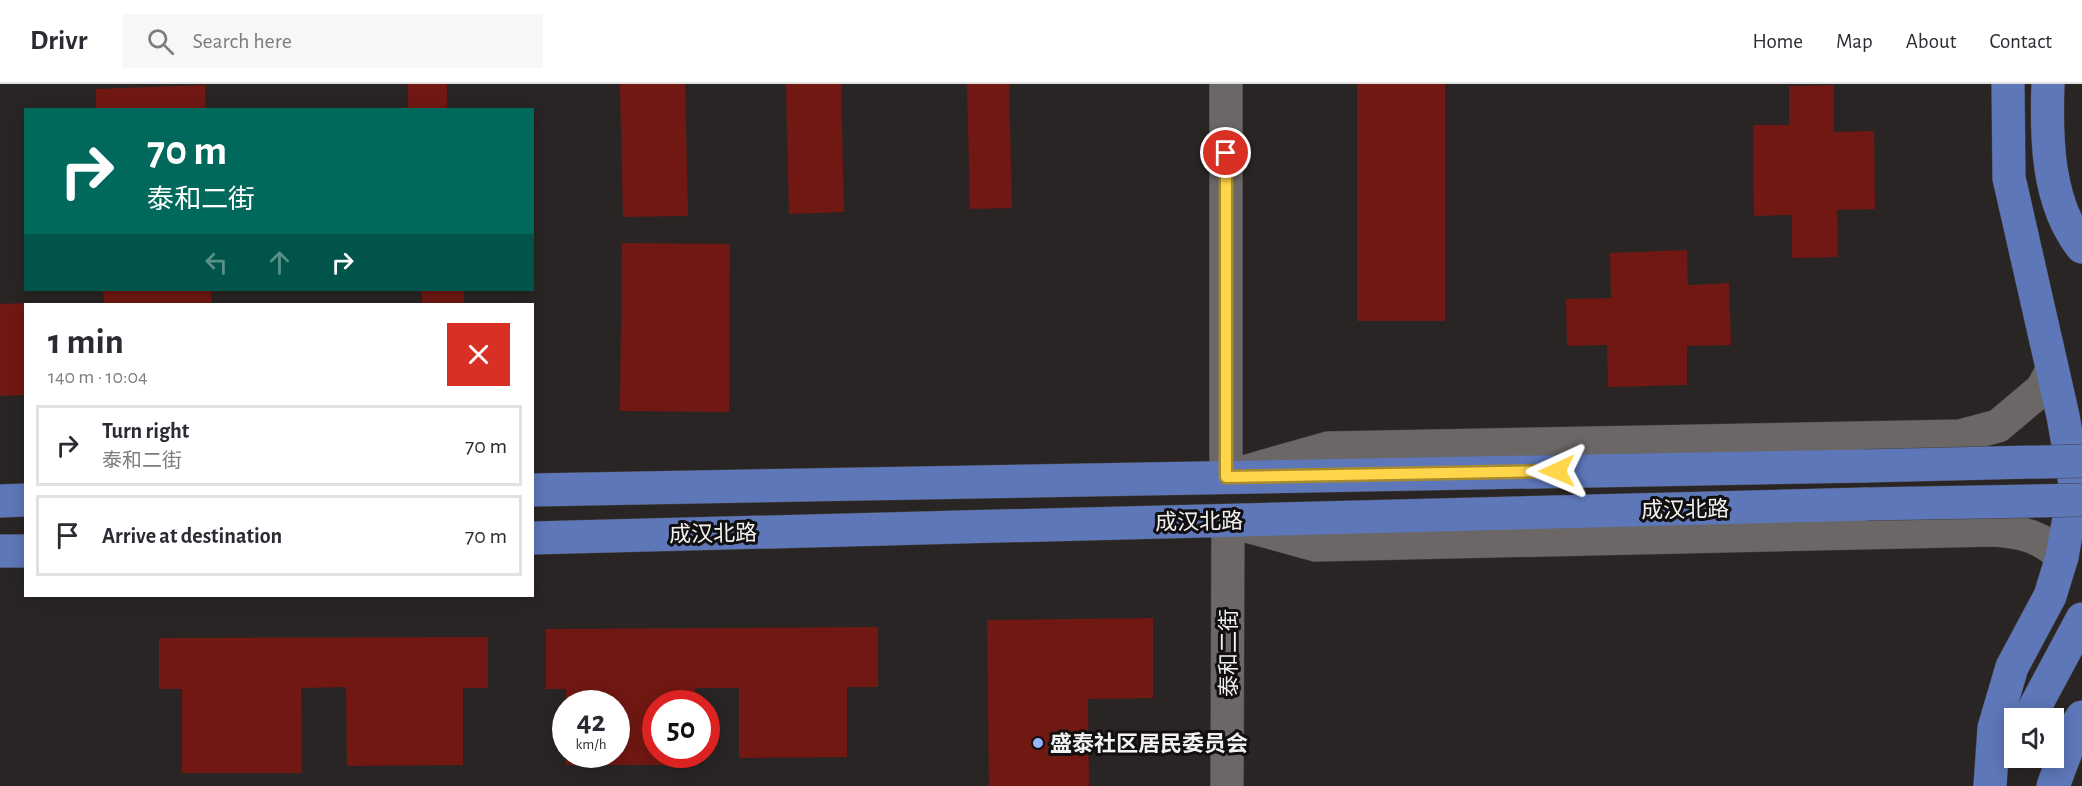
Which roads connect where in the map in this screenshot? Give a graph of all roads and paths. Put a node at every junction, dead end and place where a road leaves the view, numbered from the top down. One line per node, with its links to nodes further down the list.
1 (1226, 84): 7 (street)
2 (2007, 84): 5 (main road)
3 (2048, 84): 4 (main road)
4 (2082, 248)
5 (2052, 370): 7 (street); 16 (main road)
6 (2082, 461): 7 (main road, 成汉北路, bridge)
7 (1226, 477): 8 (main road, 成汉北路)
8 (534, 490)
9 (24, 500): 11 (main road)
10 (2082, 500): 12 (main road, 成汉北路, bridge)
11 (0, 501)
12 (1228, 521): 13 (main road, 成汉北路); 16 (street); 21 (street, 泰和二街)
13 (534, 538)
14 (24, 550): 15 (main road)
15 (0, 551)
16 (2062, 557): 22 (main road)
17 (2082, 619): 18 (main road)
18 (2034, 708)
19 (2082, 717): 24 (main road)
20 (2004, 768): 23 (main road)
21 (1227, 786)
22 (1990, 786)
23 (1996, 786)
24 (2053, 786)

